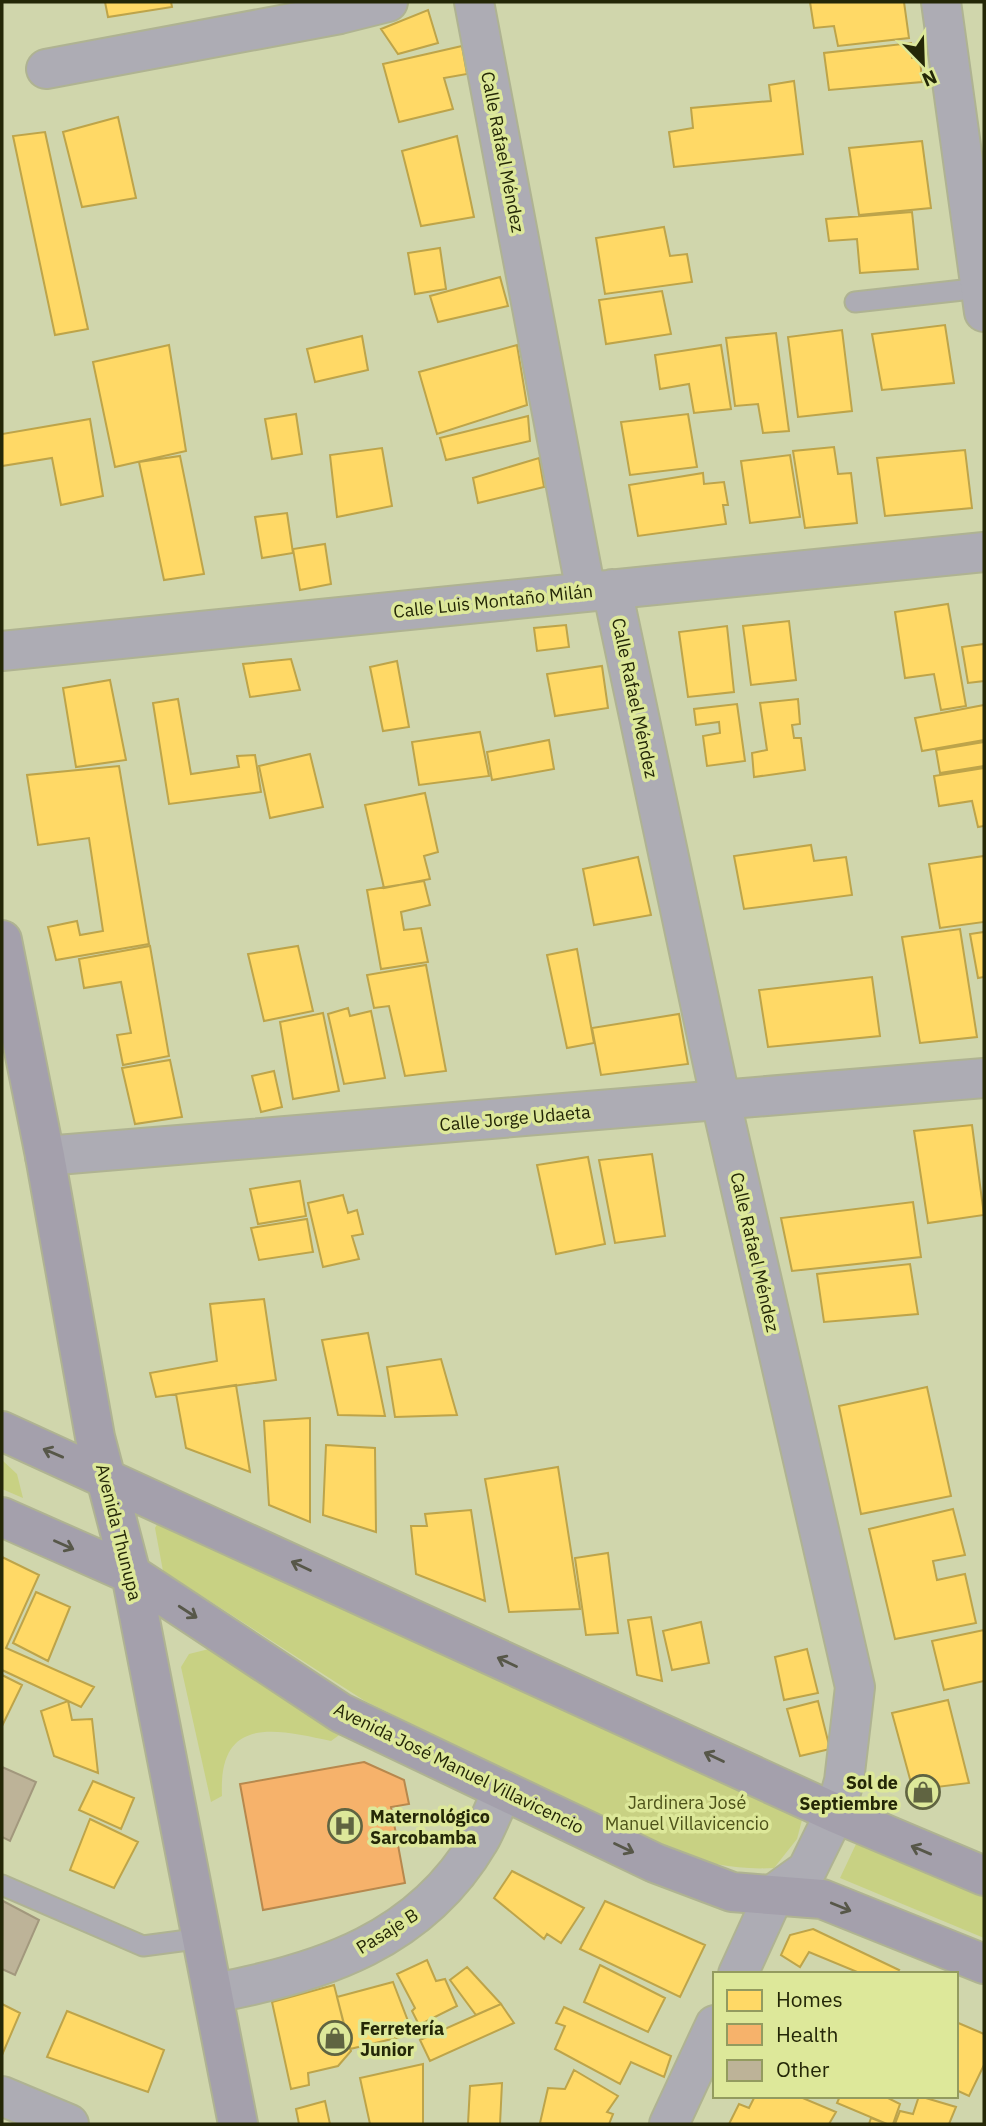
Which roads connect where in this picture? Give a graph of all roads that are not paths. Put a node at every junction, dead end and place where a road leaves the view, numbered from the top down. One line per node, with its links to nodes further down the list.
1 (388, 2): 4 (street)
2 (474, 2): 8 (street, Calle Rafael Méndez)
3 (941, 2): 5 (street)
4 (46, 69)
5 (983, 300): 6 (lane)
6 (855, 302)
7 (984, 552): 8 (street, Calle Luis Montaño Milán)
8 (599, 591): 9 (street, Calle Luis Montaño Milán); 12 (street, Calle Rafael Méndez)
9 (2, 651)
10 (2, 940): 13 (main road, Avenida Thunupa)
11 (984, 1077): 12 (street, Calle Jorge Udaeta)
12 (721, 1102): 13 (street, Calle Jorge Udaeta); 19 (street, Calle Rafael Méndez)
13 (45, 1156): 15 (main road, Avenida Thunupa)
14 (2, 1431): 15 (main road, one-way to 14)
15 (105, 1476): 17 (main road, Avenida Thunupa); 19 (main road, one-way to 15)
16 (2, 1517): 17 (main road, Avenida José Manuel Villavicencio, one-way to 17)
17 (131, 1574): 18 (main road, Avenida José Manuel Villavicencio, one-way to 18); 23 (main road, Avenida Thunupa)
18 (502, 1792): 22 (main road, Avenida José Manuel Villavicencio, one-way to 22); 26 (street, Pasaje B)
19 (835, 1813): 20 (main road, one-way to 19); 22 (street, Calle Rafael Méndez)
20 (984, 1876)
21 (2, 1885): 23 (lane)
22 (775, 1893): 24 (main road, Avenida José Manuel Villavicencio, one-way to 24); 25 (street)
23 (203, 1938): 26 (main road, Avenida Thunupa)
24 (984, 1964)
25 (739, 1972)
26 (214, 1993): 30 (main road, Avenida Thunupa)
27 (713, 2029): 31 (street)
28 (2, 2096): 29 (street)
29 (69, 2124)
30 (238, 2124)
31 (669, 2124)

